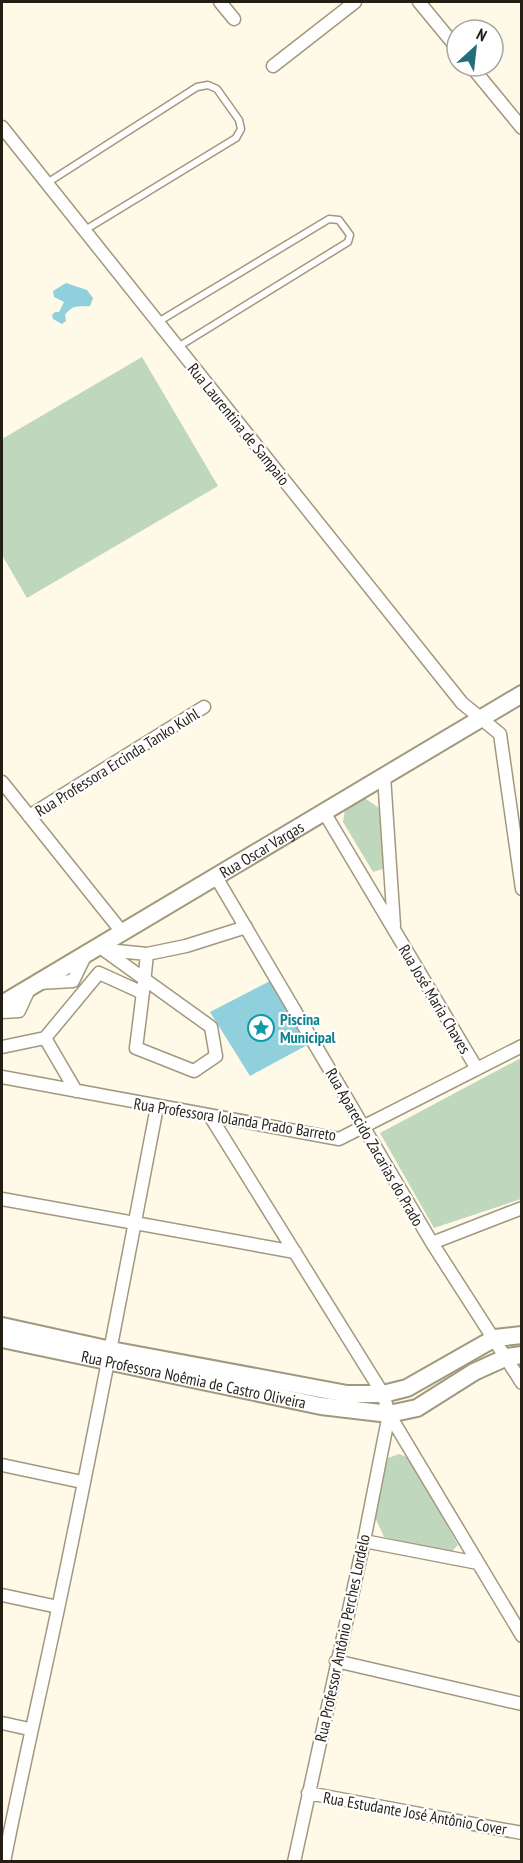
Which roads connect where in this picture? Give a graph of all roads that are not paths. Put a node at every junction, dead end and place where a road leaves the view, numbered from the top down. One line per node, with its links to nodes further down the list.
1 (220, 2): 4 (street)
2 (355, 2): 6 (street)
3 (419, 2): 5 (street)
4 (234, 19)
5 (445, 33)
6 (273, 66)
7 (481, 78): 9 (street)
8 (2, 127): 10 (street, Rua Laurentina de Sampaio)
9 (522, 128)
10 (46, 183): 11 (street, Rua Laurentina de Sampaio); 11 (lane)
11 (84, 231): 12 (street, Rua Laurentina de Sampaio)
12 (157, 322): 13 (street, Rua Laurentina de Sampaio); 13 (lane)
13 (178, 347): 16 (street, Rua Laurentina de Sampaio)
14 (522, 694): 16 (street, Rua Oscar Vargas)
15 (204, 708): 20 (street, Rua Professora Ercinda Tanko Kuhl)
16 (480, 719): 17 (street, Rua Oscar Vargas); 22 (street, Rua Laurentina de Sampaio)
17 (384, 776): 19 (street, Rua Oscar Vargas); 24 (street, Rua José Maria Chaves)
18 (2, 782): 20 (street)
19 (324, 812): 21 (street, Rua Oscar Vargas); 24 (street, Rua José Maria Chaves)
20 (29, 816): 25 (street)
21 (216, 876): 23 (street, Rua Aparecido Zacarias do Prado); 25 (street, Rua Oscar Vargas)
22 (522, 888)
23 (246, 927): 27 (street); 39 (street, Rua Aparecido Zacarias do Prado)
24 (394, 930): 34 (street, Rua José Maria Chaves)
25 (122, 932): 26 (street, Rua Oscar Vargas)
26 (95, 951): 27 (street); 28 (street); 30 (street, Rua Oscar Vargas)
27 (147, 954): 28 (street)
28 (144, 978): 29 (street); 29 (street)
29 (143, 993): 31 (street)
30 (2, 1004)
31 (45, 1038): 33 (street); 36 (street)
32 (522, 1046): 34 (street, Rua Professora Iolanda Prado Barreto)
33 (2, 1047)
34 (477, 1069): 39 (street, Rua Professora Iolanda Prado Barreto)
35 (2, 1077): 36 (street, Rua Professora Iolanda Prado Barreto)
36 (76, 1091): 37 (street, Rua Professora Iolanda Prado Barreto)
37 (157, 1107): 38 (street, Rua Professora Iolanda Prado Barreto); 42 (street)
38 (210, 1116): 39 (street, Rua Professora Iolanda Prado Barreto); 44 (street)
39 (363, 1127): 43 (street, Rua Aparecido Zacarias do Prado)
40 (2, 1199): 42 (street)
41 (522, 1208): 43 (street)
42 (135, 1222): 44 (street); 49 (street)
43 (432, 1243): 47 (street, Rua Aparecido Zacarias do Prado)
44 (295, 1252): 52 (street)
45 (2, 1326): 49 (street, Rua Professora Noêmia de Castro Oliveira)
46 (522, 1335): 47 (street)
47 (495, 1338): 50 (street, Rua Aparecido Zacarias do Prado); 52 (street, Rua Professora Noêmia de Castro Oliveira)
48 (2, 1339): 49 (street, Rua Professora Noêmia de Castro Oliveira)
49 (110, 1356): 52 (street, Rua Professora Noêmia de Castro Oliveira); 53 (street, Rua Professora Noêmia de Castro Oliveira); 55 (street)
50 (514, 1356): 51 (street, Rua Aparecido Zacarias do Prado); 53 (street, Rua Professora Noêmia de Castro Oliveira)
51 (522, 1383)
52 (383, 1394): 53 (street)
53 (389, 1414): 56 (street, Rua Professor Antônio Perches Lordelo); 57 (street)
54 (2, 1464): 55 (street)
55 (82, 1482): 59 (street)
56 (364, 1541): 57 (street); 61 (street, Rua Professor Antônio Perches Lordelo)
57 (478, 1563): 60 (street)
58 (2, 1594): 59 (street)
59 (58, 1607): 64 (street)
60 (522, 1636)
61 (336, 1661): 62 (street); 65 (street, Rua Professor Antônio Perches Lordelo)
62 (522, 1704)
63 (2, 1723): 64 (street)
64 (30, 1729): 67 (street)
65 (308, 1793): 66 (street, Rua Estudante José Antônio Cover); 68 (street, Rua Professor Antônio Perches Lordelo)
66 (522, 1833)
67 (4, 1862)
68 (294, 1862)

